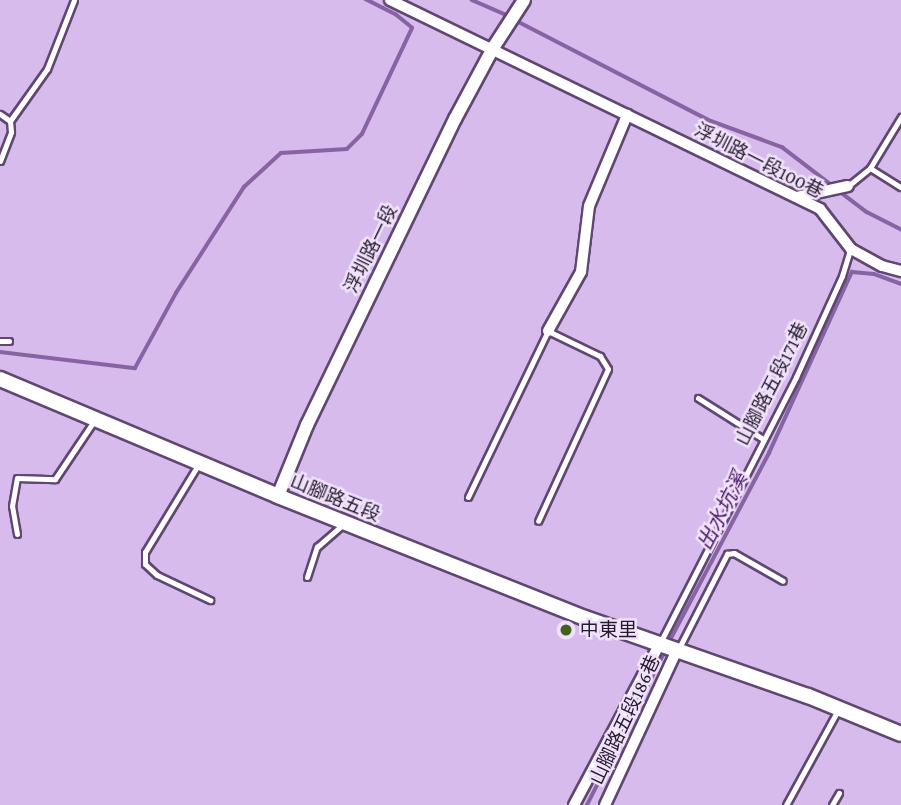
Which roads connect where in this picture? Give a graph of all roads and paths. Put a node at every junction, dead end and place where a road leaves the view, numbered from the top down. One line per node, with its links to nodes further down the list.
1 (74, 0): 8 (lane)
2 (390, 0): 4 (street, 浮圳路一段100巷)
3 (524, 0): 4 (street, 浮圳路一段)
4 (493, 48): 6 (street, 浮圳路一段100巷); 24 (street, 浮圳路一段)
5 (0, 114): 8 (lane)
6 (627, 115): 13 (street, 浮圳路一段100巷); 16 (street)
7 (901, 118): 10 (lane)
8 (10, 121): 9 (lane)
9 (0, 161)
10 (870, 168): 11 (lane); 12 (lane)
11 (848, 186): 13 (street)
12 (901, 187)
13 (797, 197): 14 (street, 浮圳路一段100巷)
14 (850, 249): 15 (street, 浮圳路一段100巷); 22 (lane, 山腳路五段171巷)
15 (901, 271)
16 (548, 331): 25 (lane); 26 (lane)
17 (0, 341): 18 (lane)
18 (9, 341)
19 (0, 379): 21 (main road, 山腳路五段)
20 (698, 398): 22 (lane)
21 (96, 419): 23 (main road, 山腳路五段); 28 (lane)
22 (763, 439): 32 (lane, 山腳路五段171巷)
23 (200, 463): 24 (main road, 山腳路五段); 31 (lane)
24 (278, 496): 27 (main road, 山腳路五段)
25 (468, 497)
26 (538, 521)
27 (344, 522): 29 (lane); 32 (main road, 山腳路五段)
28 (17, 534)
29 (307, 577)
30 (783, 581): 33 (lane)
31 (210, 600)
32 (660, 643): 33 (main road, 山腳路五段); 37 (street)
33 (677, 650): 34 (main road); 38 (street, 山腳路五段186巷)
34 (839, 708): 35 (main road); 39 (lane)
35 (901, 734)
36 (839, 793): 40 (lane)
37 (574, 805)
38 (605, 805)
39 (786, 805)
40 (832, 805)

